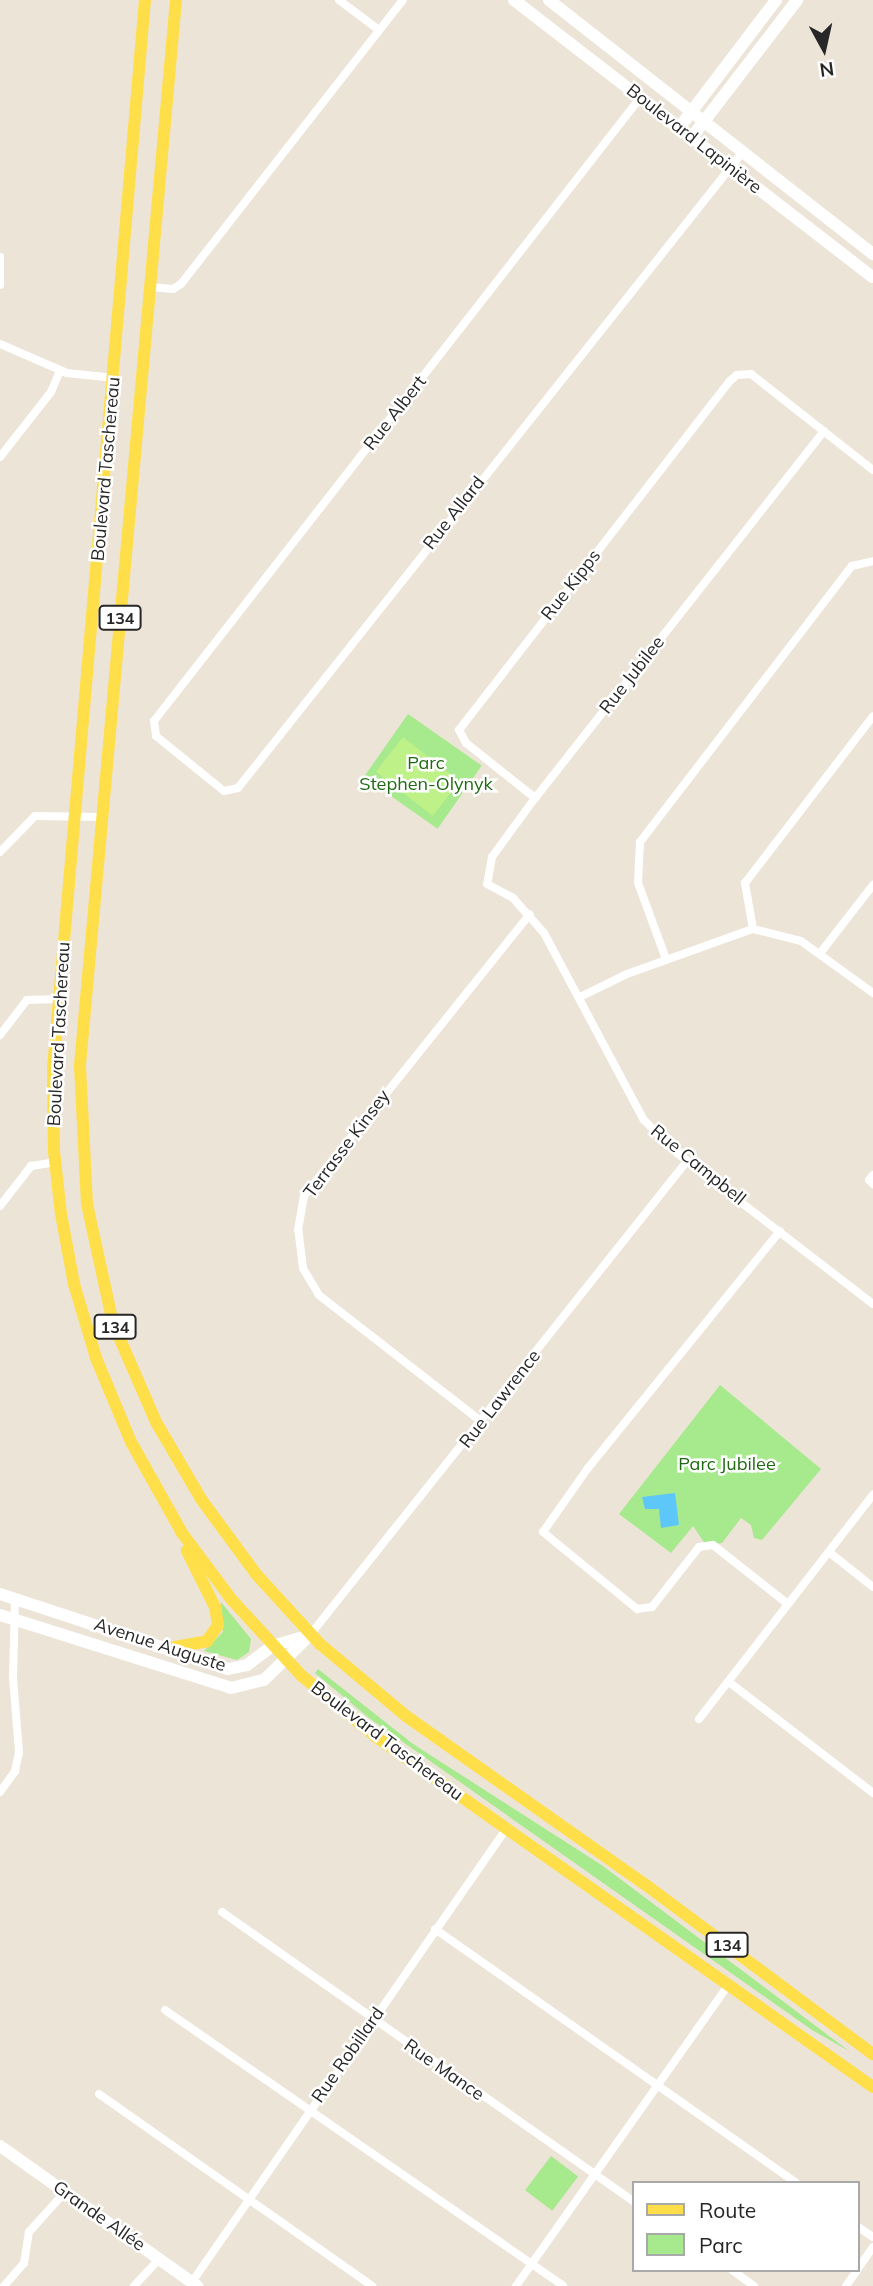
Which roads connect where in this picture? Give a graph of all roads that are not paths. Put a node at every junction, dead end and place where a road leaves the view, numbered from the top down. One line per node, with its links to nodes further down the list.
1 (145, 0): 24 (main road, Boulevard Taschereau / 134)
2 (176, 0): 21 (main road, Boulevard Taschereau / 134)
3 (339, 0): 9 (street)
4 (402, 0): 9 (street)
5 (514, 0): 10 (main road, Boulevard Lapinière)
6 (549, 0): 11 (main road, Boulevard Lapinière)
7 (776, 0): 11 (main road)
8 (797, 0): 12 (main road)
9 (379, 30): 21 (street)
10 (640, 98): 13 (main road, Boulevard Lapinière); 30 (street, Rue Albert)
11 (692, 111): 12 (main road, Boulevard Lapinière); 13 (main road)
12 (705, 120): 14 (main road); 15 (main road, Boulevard Lapinière)
13 (679, 128): 14 (main road, Boulevard Lapinière)
14 (692, 137): 16 (main road, Boulevard Lapinière)
15 (742, 153): 16 (street, Rue Allard); 17 (main road, Boulevard Lapinière)
16 (730, 167): 19 (main road, Boulevard Lapinière); 30 (street, Rue Allard)
17 (873, 254)
18 (0, 257): 20 (street)
19 (873, 277)
20 (0, 285)
21 (151, 287): 33 (main road, Boulevard Taschereau / 134)
22 (0, 344): 23 (street)
23 (60, 371): 24 (street); 26 (street)
24 (115, 378): 32 (main road, Boulevard Taschereau / 134)
25 (824, 431): 27 (street); 31 (street, Rue Jubilee); 31 (street, Rue Kipps)
26 (0, 457)
27 (873, 470)
28 (873, 561): 39 (street)
29 (873, 716): 37 (street)
30 (152, 729)
31 (535, 798): 36 (street, Rue Jubilee)
32 (75, 815): 33 (street); 34 (street); 42 (main road, Boulevard Taschereau / 134)
33 (102, 817): 61 (main road, Boulevard Taschereau / 134)
34 (0, 852)
35 (873, 885): 38 (street)
36 (530, 914): 41 (street, Rue Campbell); 51 (street, Terrasse Kinsey)
37 (753, 929): 38 (street); 39 (street)
38 (821, 952): 40 (street)
39 (666, 959): 41 (street)
40 (873, 993)
41 (580, 997): 44 (street, Rue Campbell)
42 (58, 999): 43 (street); 45 (main road, Boulevard Taschereau / 134)
43 (0, 1035)
44 (687, 1161): 49 (street, Rue Campbell); 51 (street, Rue Lawrence)
45 (55, 1162): 48 (street); 52 (main road, Boulevard Taschereau / 134)
46 (873, 1175): 47 (street)
47 (873, 1184)
48 (0, 1206)
49 (780, 1231): 50 (street, Rue Campbell); 58 (street)
50 (873, 1304)
51 (482, 1422): 61 (street, Rue Lawrence)
52 (155, 1489): 62 (main road, Boulevard Taschereau / 134); 63 (main road)
53 (873, 1495): 54 (street)
54 (829, 1552): 55 (street); 58 (street)
55 (873, 1587)
56 (0, 1594): 57 (main road, Avenue Auguste)
57 (15, 1598): 60 (street); 63 (main road, Avenue Auguste)
58 (788, 1604): 65 (street)
59 (0, 1615): 60 (main road, Avenue Auguste)
60 (16, 1620): 64 (main road, Avenue Auguste); 67 (street)
61 (310, 1635): 62 (main road, Avenue Auguste); 64 (main road, Avenue Auguste); 75 (main road, Boulevard Taschereau / 134)
62 (272, 1646): 63 (main road, Avenue Auguste); 64 (main road, Boulevard Taschereau / 134)
63 (169, 1648)
64 (286, 1661): 69 (main road, Boulevard Taschereau / 134)
65 (729, 1682): 66 (street); 68 (street)
66 (699, 1719)
67 (0, 1792)
68 (873, 1793)
69 (506, 1829): 71 (street, Rue Robillard); 72 (main road, Boulevard Taschereau / 134)
70 (222, 1912): 74 (street, Rue Mance)
71 (435, 1929): 74 (street, Rue Robillard); 76 (street)
72 (728, 1985): 76 (street); 77 (main road, Boulevard Taschereau / 134)
73 (165, 2010): 79 (street)
74 (372, 2020): 79 (street, Rue Robillard); 81 (street, Rue Mance)
75 (873, 2054)
76 (656, 2084): 81 (street); 82 (street)
77 (873, 2087)
78 (99, 2094): 84 (street)
79 (310, 2109): 84 (street, Rue Robillard); 88 (street)
80 (2, 2150): 83 (main road, Grande Allée)
81 (594, 2173): 85 (street, Rue Mance); 88 (street)
82 (793, 2181)
83 (65, 2192): 87 (main road, Grande Allée); 92 (street)
84 (248, 2199): 91 (street, Rue Robillard); 94 (street)
85 (632, 2200)
86 (873, 2247): 89 (street)
87 (159, 2259): 91 (main road, Grande Allée); 93 (street)
88 (531, 2264): 95 (street); 96 (street)
89 (859, 2267)
90 (735, 2272): 97 (street)
91 (195, 2284)
92 (4, 2286)
93 (134, 2286)
94 (372, 2286)
95 (516, 2286)
96 (563, 2286)
97 (754, 2286)

